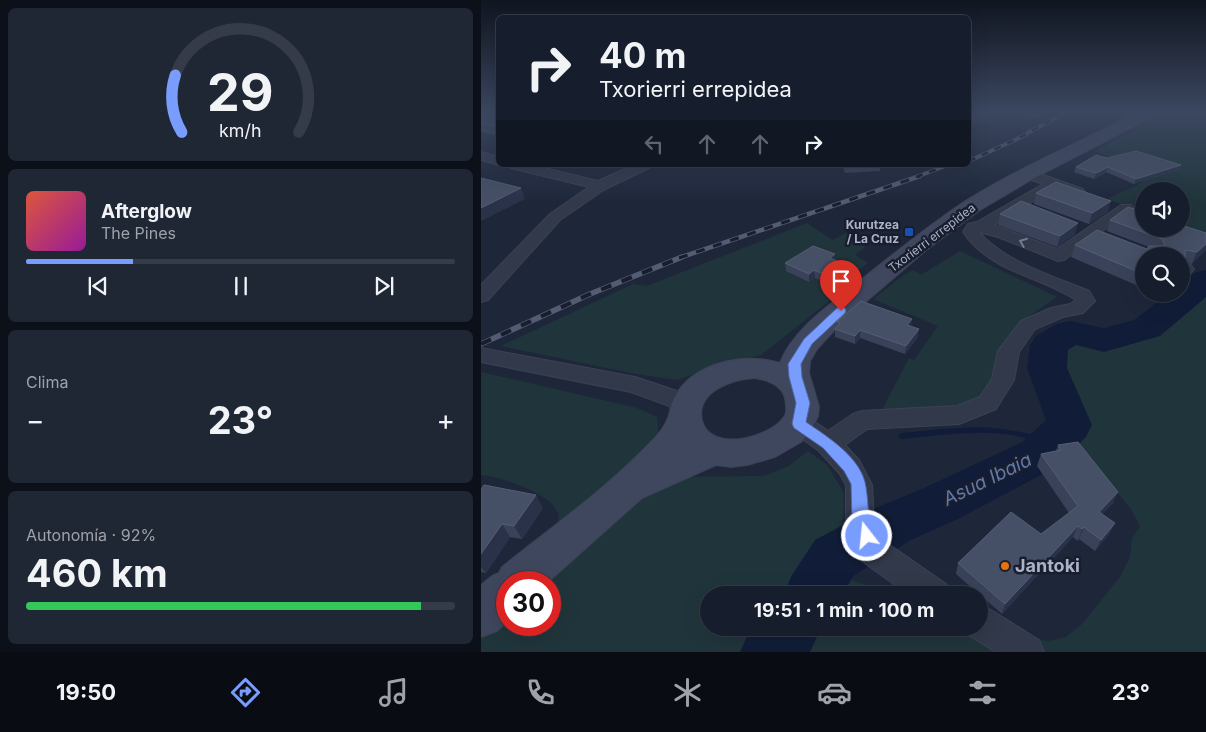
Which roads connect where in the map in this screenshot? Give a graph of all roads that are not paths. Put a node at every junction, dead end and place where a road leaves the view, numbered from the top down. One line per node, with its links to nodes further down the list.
1 (1091, 142): 6 (street, Txorierri errepidea)
2 (481, 156): 3 (street)
3 (496, 160)
4 (524, 167): 8 (street)
5 (640, 167): 8 (street)
6 (1029, 174): 7 (street); 20 (street, Txorierri errepidea)
7 (1054, 183): 9 (street); 10 (street)
8 (600, 186): 19 (street)
9 (1095, 198)
10 (1017, 203): 13 (street); 15 (street)
11 (1111, 203): 12 (street)
12 (1126, 208): 14 (street); 17 (street)
13 (1037, 211)
14 (1135, 212)
15 (982, 226): 17 (street, one-way to 15); 26 (street)
16 (1073, 226): 17 (street)
17 (1091, 233): 18 (street)
18 (1109, 240)
19 (481, 296)
20 (829, 321): 22 (street, Txorierri errepidea); 23 (street, Txorierri errepidea)
21 (481, 355): 24 (street)
22 (747, 368): 23 (street, Txorierri errepidea); 24 (street, Txorierri errepidea)
23 (799, 391): 25 (street, Txorierri errepidea)
24 (691, 403): 27 (street); 28 (street)
25 (799, 424): 26 (street); 27 (street)
26 (828, 444): 30 (street)
27 (714, 451): 28 (street)
28 (596, 514): 29 (street)
29 (530, 571)
30 (922, 586)
31 (496, 601): 32 (street)
32 (481, 615)
33 (988, 628): 34 (street)
34 (1027, 652)

